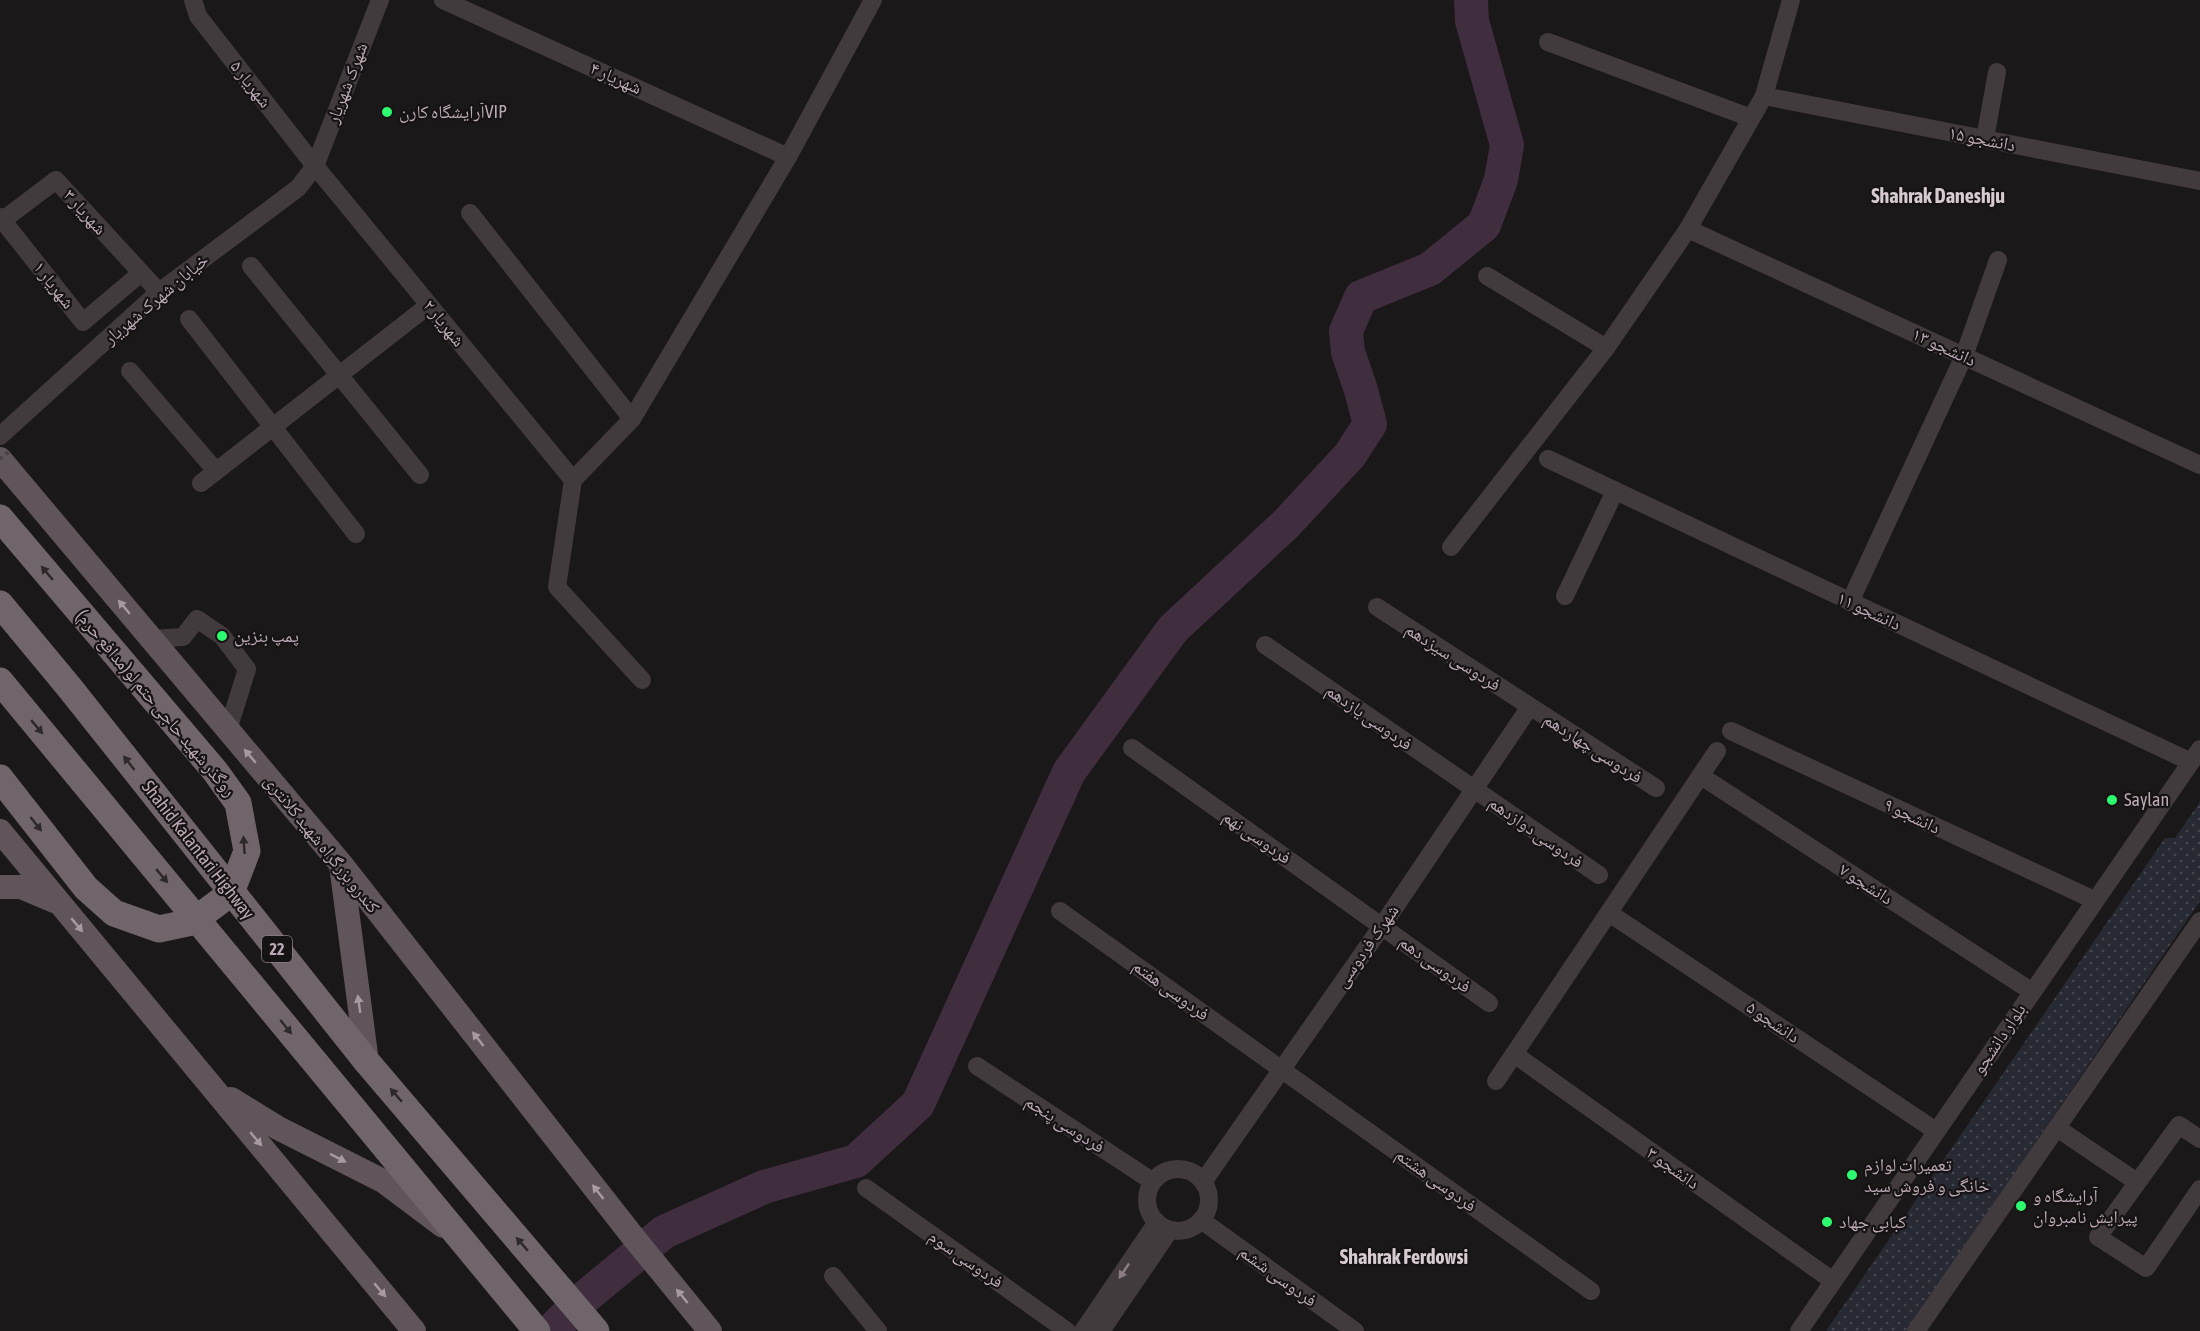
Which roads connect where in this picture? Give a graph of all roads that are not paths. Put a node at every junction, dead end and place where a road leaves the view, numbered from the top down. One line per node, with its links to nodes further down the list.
1 (193, 0): 12 (street, ۵ شهریار)
2 (380, 0): 12 (street, شهرک شهریار)
3 (443, 0): 11 (street, شهریار ۴)
4 (873, 0): 11 (street)
5 (1791, 0): 8 (street)
6 (1548, 42): 9 (street)
7 (1997, 72): 10 (street)
8 (1764, 96): 9 (street); 10 (street, دانشجو ۱۵)
9 (1751, 117): 16 (street)
10 (1985, 139): 13 (street, دانشجو ۱۵)
11 (788, 157): 28 (street)
12 (315, 166): 21 (street, خیابان شهرک شهریار); 22 (street, ۲ شهریار)
13 (2200, 181)
14 (470, 213): 28 (street)
15 (1, 218): 19 (street, ۳ شهریار); 19 (street, ۱ شهریار)
16 (1688, 229): 24 (street); 25 (street, دانشجو ۱۳)
17 (1998, 260): 25 (street)
18 (251, 266): 27 (street)
19 (141, 273): 21 (street, ۳ شهریار)
20 (1487, 276): 24 (street)
21 (159, 292): 30 (street, خیابان شهرک شهریار)
22 (429, 305): 27 (street); 35 (street, ۲ شهریار)
23 (189, 319): 29 (street)
24 (1606, 348): 40 (street)
25 (1964, 356): 32 (street, دانشجو ۱۳); 42 (street)
26 (130, 371): 33 (street)
27 (339, 375): 29 (street); 34 (street)
28 (632, 419): 35 (street)
29 (273, 426): 33 (street); 39 (street)
30 (3, 451): 45 (main road, کندرو بزرگراه شهید کلانتری, one-way to 30)
31 (1548, 459): 37 (street, دانشجو ۱۱)
32 (2200, 465)
33 (216, 471): 36 (street)
34 (420, 475)
35 (573, 480): 47 (street)
36 (201, 483)
37 (1615, 491): 41 (street); 42 (street, دانشجو ۱۱)
38 (0, 518): 56 (highway, روگذر شهید حاجی حتم لو(مدافع حرم), one-way to 38, bridge)
39 (356, 534)
40 (1451, 547)
41 (1564, 596)
42 (1850, 602): 54 (street, دانشجو ۱۱)
43 (0, 604): 72 (highway, Shahid Kalantari Highway / 22, one-way to 43)
44 (1377, 607): 49 (street, فردوسی سیزدهم)
45 (151, 639): 50 (main road, کندرو بزرگراه شهید کلانتری); 50 (street)
46 (1265, 645): 57 (street, فردوسی یازدهم)
47 (642, 680)
48 (0, 681): 87 (highway, 22, one-way to 87)
49 (1524, 704): 57 (street, شهرک فردوسی); 58 (street, فردوسی چهاردهم)
50 (228, 730): 60 (main road, کندرو بزرگراه شهید کلانتری, one-way to 50)
51 (1731, 731): 63 (street, دانشجو ۹)
52 (1132, 748): 68 (street, فردوسی نهم)
53 (1717, 751): 55 (street)
54 (2195, 755): 63 (street, بلوار دانشجو)
55 (1701, 776): 66 (street); 69 (street, دانشجو ۷)
56 (0, 778)
57 (1470, 786): 61 (street, فردوسی دوازدهم); 68 (street, شهرک فردوسی)
58 (1656, 788)
59 (0, 831): 64 (main road)
60 (341, 864): 72 (main road, one-way to 60); 94 (main road, کندرو بزرگراه شهید کلانتری, one-way to 60)
61 (1599, 875)
62 (0, 887): 64 (main road)
63 (2094, 900): 69 (street, بلوار دانشجو)
64 (59, 904): 76 (main road, one-way to 76)
65 (1060, 911): 74 (street, فردوسی هفتم)
66 (1609, 913): 71 (street); 78 (street, دانشجو ۵)
67 (2200, 921): 77 (street)
68 (1378, 923): 70 (street, فردوسی دهم); 74 (street, شهرک فردوسی)
69 (2031, 991): 78 (street, بلوار دانشجو)
70 (1489, 1003)
71 (1514, 1054): 75 (street); 89 (street, دانشجو ۳)
72 (367, 1062): 92 (highway, Shahid Kalantari Highway / 22, one-way to 72)
73 (977, 1066): 81 (street, فردوسی پنجم)
74 (1277, 1066): 80 (street, شهرک فردوسی); 90 (street, فردوسی هشتم)
75 (1496, 1081)
76 (214, 1089): 87 (main road, one-way to 87); 93 (main road, one-way to 93)
77 (2057, 1128): 82 (street); 101 (street)
78 (1936, 1131): 89 (street, بلوار دانشجو)
79 (2200, 1139): 82 (street)
80 (1200, 1179): 81 (street); 85 (street)
81 (1152, 1181): 86 (street)
82 (2137, 1182): 84 (street)
83 (866, 1188): 96 (street, فردوسی سوم)
84 (2200, 1189)
85 (1201, 1221): 86 (street); 99 (street, فردوسی ششم)
86 (1163, 1226): 97 (street, one-way to 97); 98 (street)
87 (460, 1239): 91 (highway, 22)
88 (833, 1275): 95 (street)
89 (1833, 1281): 100 (street, بلوار دانشجو)
90 (1591, 1291)
91 (531, 1324)
92 (591, 1325)
93 (414, 1331)
94 (710, 1331)
95 (878, 1331)
96 (1067, 1331)
97 (1083, 1331)
98 (1101, 1331)
99 (1355, 1331)
100 (1799, 1331)
101 (1916, 1331)

